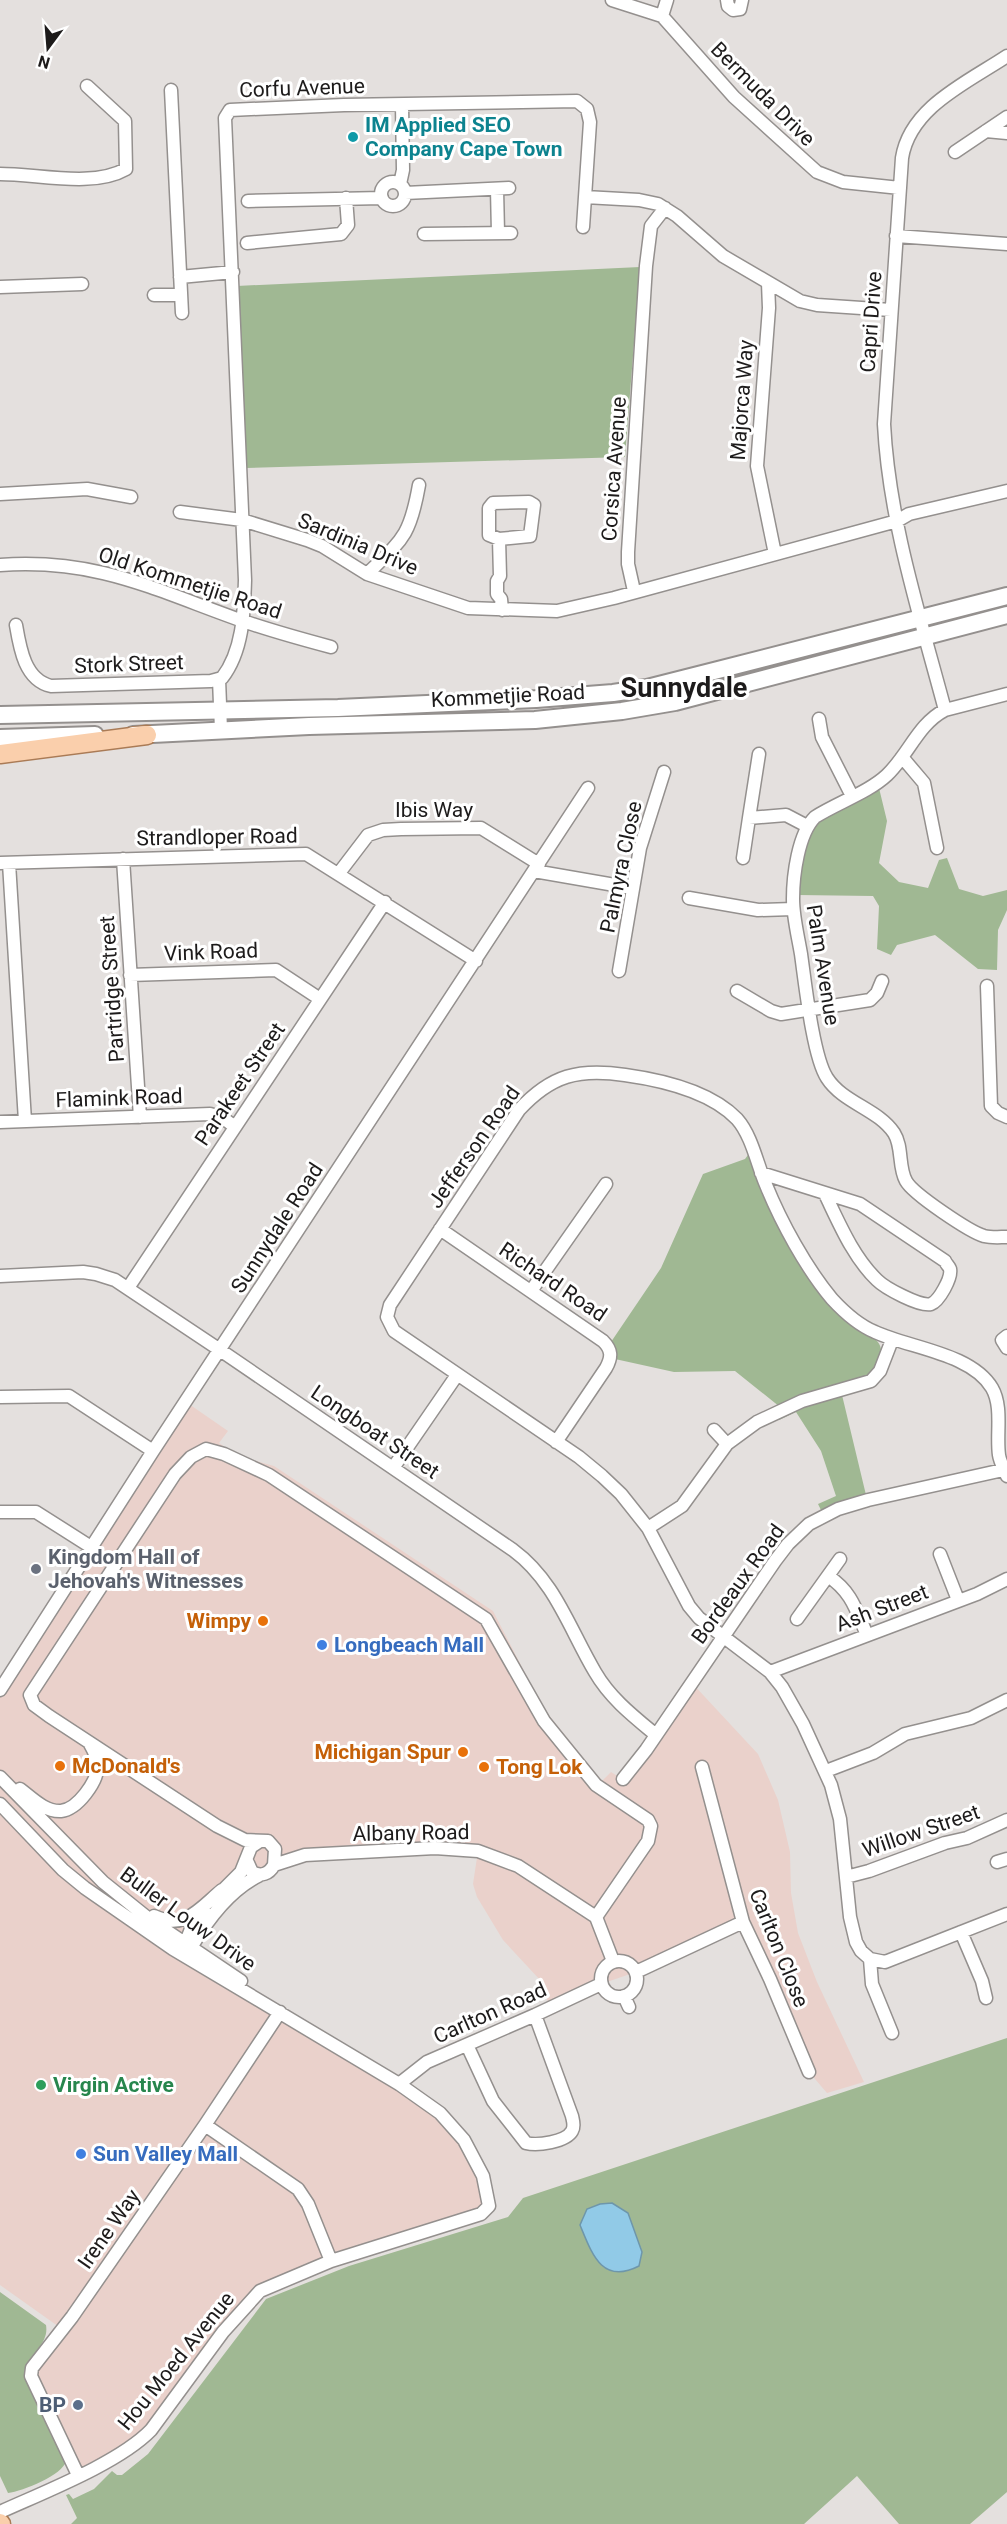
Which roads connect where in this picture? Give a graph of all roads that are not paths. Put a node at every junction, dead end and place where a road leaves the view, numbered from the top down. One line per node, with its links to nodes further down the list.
1 (612, 0): 5 (street)
2 (667, 0): 5 (street)
3 (727, 0): 4 (street)
4 (742, 0)
5 (662, 16): 15 (street, Bermuda Drive)
6 (1007, 56): 15 (street, Capri Drive)
7 (87, 86): 14 (street)
8 (171, 90): 28 (street)
9 (402, 105): 16 (street); 17 (street, Corfu Avenue); 27 (street, Corfu Avenue)
10 (1007, 117): 11 (street)
11 (986, 131): 12 (street); 13 (street)
12 (1007, 133)
13 (956, 152)
14 (0, 174)
15 (900, 188): 24 (street, Capri Drive)
16 (403, 189): 19 (street); 19 (street); 23 (street)
17 (585, 197): 21 (street); 22 (street, Corfu Avenue)
18 (346, 198): 19 (street); 20 (street); 25 (street)
19 (382, 198)
20 (248, 201)
21 (665, 208): 29 (street); 47 (street, Corsica Avenue)
22 (583, 227)
23 (424, 234)
24 (896, 236): 26 (street); 34 (street, Capri Drive)
25 (247, 243)
26 (1007, 244)
27 (233, 272): 28 (street); 41 (street, Corfu Avenue)
28 (180, 277): 33 (street)
29 (768, 283): 34 (street); 44 (street, Majorca Way)
30 (82, 284): 31 (street)
31 (0, 287)
32 (154, 295): 33 (street)
33 (181, 295): 35 (street)
34 (891, 310): 42 (street, Capri Drive)
35 (182, 313)
36 (419, 485): 46 (street)
37 (1007, 491): 42 (street)
38 (0, 494): 39 (street)
39 (131, 497)
40 (180, 512): 41 (street, Sardinia Drive)
41 (242, 520): 46 (street, Sardinia Drive); 52 (street, Corfu Avenue)
42 (897, 521): 44 (street); 51 (street, Capri Drive)
43 (499, 538): 43 (street); 49 (street)
44 (775, 554): 47 (street)
45 (0, 565): 52 (street, Old Kommetjie Road)
46 (368, 574): 49 (street, Sardinia Drive)
47 (634, 591): 49 (street, Sardinia Drive)
48 (1007, 596): 51 (main road, Kommetjie Road)
49 (502, 604)
50 (1007, 615): 54 (main road, Kommetjie Road)
51 (920, 619): 54 (street, Capri Drive); 59 (main road, Kommetjie Road)
52 (244, 622): 55 (street, Old Kommetjie Road); 56 (street)
53 (16, 625): 56 (street, Stork Street)
54 (925, 636): 58 (street); 62 (main road, Kommetjie Road)
55 (331, 647)
56 (219, 679): 59 (street)
57 (1007, 694): 58 (street)
58 (945, 710): 67 (street)
59 (220, 711): 60 (main road, Kommetjie Road); 62 (street)
60 (0, 715)
61 (819, 718): 70 (street)
62 (221, 730): 63 (main road, Kommetjie Road)
63 (147, 735): 64 (main road, Kommetjie Road); 65 (main road)
64 (0, 738)
65 (0, 754)
66 (759, 754): 71 (street)
67 (902, 757): 70 (street); 73 (street)
68 (664, 772): 79 (street, Palmyra Close)
69 (588, 788): 77 (street, Sunnydale Road)
70 (852, 796): 72 (street)
71 (749, 818): 72 (street); 74 (street)
72 (807, 826): 82 (street, Palm Avenue)
73 (937, 848)
74 (743, 858)
75 (123, 859): 76 (street, Strandloper Road); 78 (street, Strandloper Road); 85 (street, Partridge Street)
76 (5, 863): 93 (street)
77 (536, 868): 78 (street, Ibis Way); 79 (street); 83 (street, Sunnydale Road)
78 (339, 873): 81 (street, Strandloper Road)
79 (633, 888): 84 (street, Palmyra Close)
80 (689, 898): 82 (street)
81 (385, 902): 83 (street, Strandloper Road); 89 (street, Parakeet Street)
82 (793, 909): 90 (street, Palm Avenue)
83 (476, 961): 107 (street, Sunnydale Road)
84 (619, 971)
85 (130, 975): 89 (street, Vink Road); 91 (street, Partridge Street)
86 (882, 981): 90 (street)
87 (987, 986): 92 (street)
88 (737, 991): 90 (street)
89 (320, 999): 95 (street, Parakeet Street)
90 (810, 1011): 100 (street, Palm Avenue)
91 (140, 1117): 93 (street, Flamink Road); 95 (street, Flamink Road)
92 (1007, 1117)
93 (25, 1121): 94 (street, Flamink Road)
94 (0, 1122)
95 (235, 1127): 102 (street, Parakeet Street)
96 (760, 1173): 98 (street); 99 (street, Jefferson Road); 105 (street, Jefferson Road)
97 (606, 1184): 103 (street)
98 (825, 1194): 98 (street)
99 (440, 1229): 103 (street, Richard Road); 108 (street, Jefferson Road)
100 (1007, 1237)
101 (0, 1276): 102 (street, Longboat Street)
102 (128, 1288): 107 (street, Longboat Street)
103 (531, 1291): 111 (street, Richard Road)
104 (1007, 1335): 106 (street)
105 (892, 1340): 112 (street); 115 (street, Jefferson Road)
106 (1007, 1348)
107 (220, 1350): 113 (street, Sunnydale Road); 114 (street, Longboat Street)
108 (458, 1375): 111 (street, Jefferson Road); 114 (street)
109 (0, 1397): 113 (street)
110 (714, 1430): 112 (street)
111 (556, 1442): 117 (street, Jefferson Road)
112 (727, 1444): 117 (street)
113 (153, 1451): 118 (street, Sunnydale Road)
114 (393, 1468): 130 (street, Longboat Street)
115 (1006, 1472): 126 (street, Bordeaux Road)
116 (0, 1512): 118 (street)
117 (648, 1528): 126 (street, Jefferson Road)
118 (91, 1547): 128 (street, Sunnydale Road)
119 (940, 1554): 123 (street)
120 (840, 1559): 121 (street)
121 (828, 1576): 124 (street); 125 (street)
122 (1007, 1579): 123 (street, Ash Street)
123 (958, 1600): 125 (street, Ash Street)
124 (797, 1619)
125 (867, 1635): 127 (street, Ash Street)
126 (722, 1636): 127 (street, Jefferson Road); 130 (street, Bordeaux Road)
127 (770, 1672): 134 (street, Jefferson Road)
128 (0, 1690)
129 (1007, 1700): 134 (street)
130 (656, 1735): 136 (street, Bordeaux Road)
131 (90, 1744): 132 (street); 137 (street); 151 (street)
132 (124, 1765): 137 (street); 140 (street)
133 (702, 1767): 152 (street, Carlton Close)
134 (826, 1771): 148 (street, Jefferson Road)
135 (0, 1776): 137 (street); 144 (street, Buller Louw Drive)
136 (623, 1779)
137 (94, 1781)
138 (0, 1804): 154 (street, Buller Louw Drive)
139 (1007, 1820): 148 (street, Willow Street)
140 (217, 1826): 141 (street); 145 (street)
141 (260, 1841): 142 (street); 145 (street)
142 (273, 1845): 143 (street); 146 (street)
143 (305, 1855): 146 (street); 151 (street, Albany Road)
144 (77, 1856): 149 (street); 154 (street, Buller Louw Drive)
145 (247, 1858): 147 (street); 149 (street)
146 (274, 1865): 147 (street)
147 (260, 1875): 154 (street)
148 (846, 1877): 155 (street, Jefferson Road)
149 (222, 1890): 154 (street)
150 (1007, 1914): 153 (street)
151 (596, 1917): 156 (street)
152 (743, 1922): 157 (street); 164 (street, Carlton Close)
153 (961, 1932): 155 (street); 159 (street)
154 (184, 1947): 160 (street, Buller Louw Drive); 160 (street, Buller Louw Drive)
155 (870, 1959): 162 (street)
156 (613, 1961): 157 (street); 158 (street)
157 (636, 1972): 158 (street)
158 (602, 1984): 161 (street, Carlton Road)
159 (986, 1998)
160 (280, 2012): 165 (street, Buller Louw Drive); 166 (street, Irene Way)
161 (536, 2015): 163 (street, Carlton Road); 163 (street)
162 (892, 2032)
163 (467, 2045): 165 (street, Carlton Road)
164 (809, 2072)
165 (399, 2084): 167 (street, Buller Louw Drive)
166 (205, 2125): 168 (street); 169 (street, Irene Way)
167 (487, 2210): 168 (street, Hou Moed Avenue)
168 (331, 2261): 169 (street, Hou Moed Avenue)
169 (78, 2475): 170 (street, Hou Moed Avenue)
170 (0, 2512)

